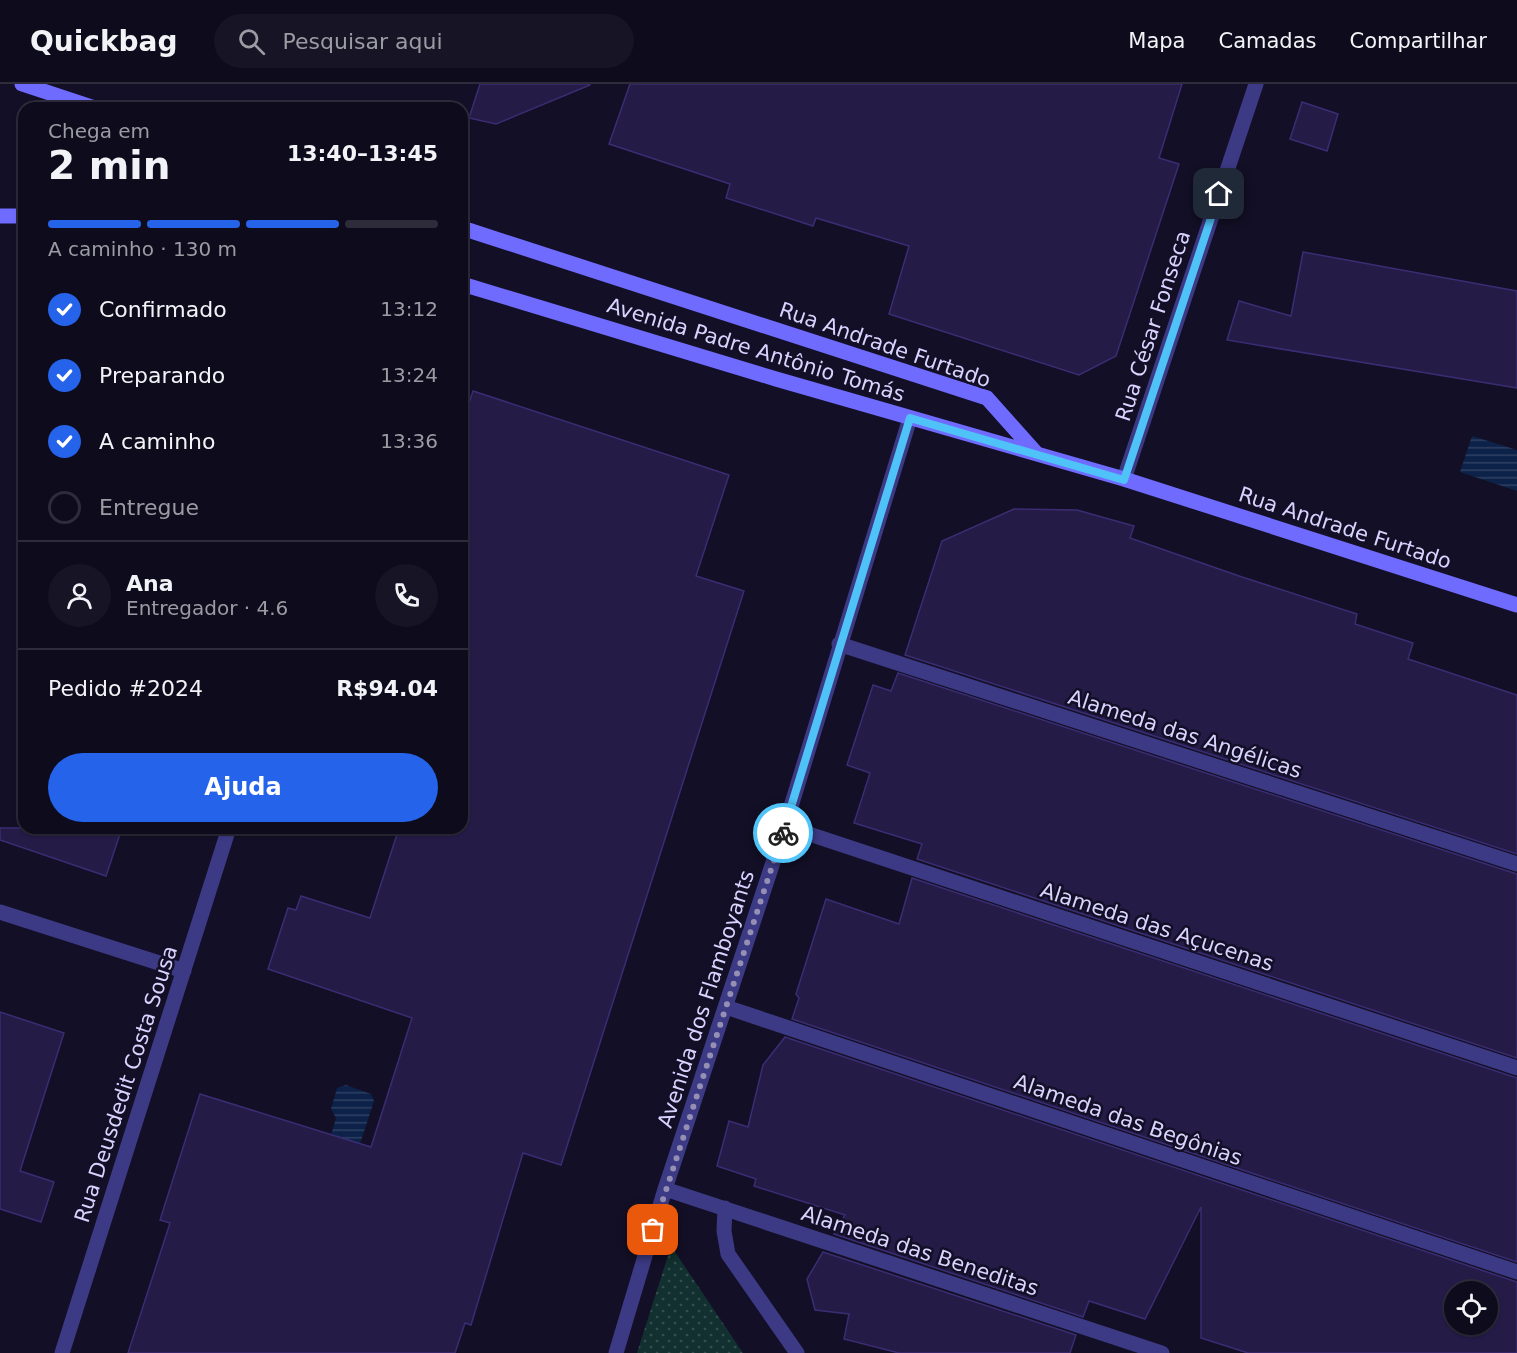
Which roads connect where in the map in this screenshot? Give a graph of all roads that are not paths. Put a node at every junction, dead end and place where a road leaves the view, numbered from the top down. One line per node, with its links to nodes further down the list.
1 (22, 84): 3 (street)
2 (1256, 84): 10 (street, Rua César Fonseca)
3 (77, 102)
4 (0, 216): 5 (street)
5 (18, 216)
6 (468, 230): 9 (street, Rua Andrade Furtado)
7 (468, 286): 8 (street, Avenida Padre Antônio Tomás)
8 (910, 418): 9 (street, Avenida Padre Antônio Tomás); 12 (street, Avenida dos Flamboyants)
9 (1038, 455): 10 (street, Rua Andrade Furtado)
10 (1124, 480): 11 (street, Rua Andrade Furtado)
11 (1517, 604)
12 (839, 644): 13 (street, Avenida dos Flamboyants); 15 (street, Alameda das Angélicas)
13 (785, 826): 18 (street, Avenida dos Flamboyants); 19 (street, Alameda das Açucenas)
14 (227, 834): 17 (street, Rua Deusdedit Costa Sousa)
15 (1517, 864)
16 (0, 912): 17 (street)
17 (184, 971): 23 (street, Rua Deusdedit Costa Sousa)
18 (726, 1006): 20 (street, Avenida dos Flamboyants); 22 (street, Alameda das Begônias)
19 (1517, 1068)
20 (665, 1189): 21 (street, Alameda das Beneditas); 24 (street, Avenida dos Flamboyants)
21 (725, 1208): 25 (street); 26 (street, Alameda das Beneditas)
22 (1517, 1272)
23 (62, 1353)
24 (616, 1353)
25 (797, 1353)
26 (1162, 1353)

